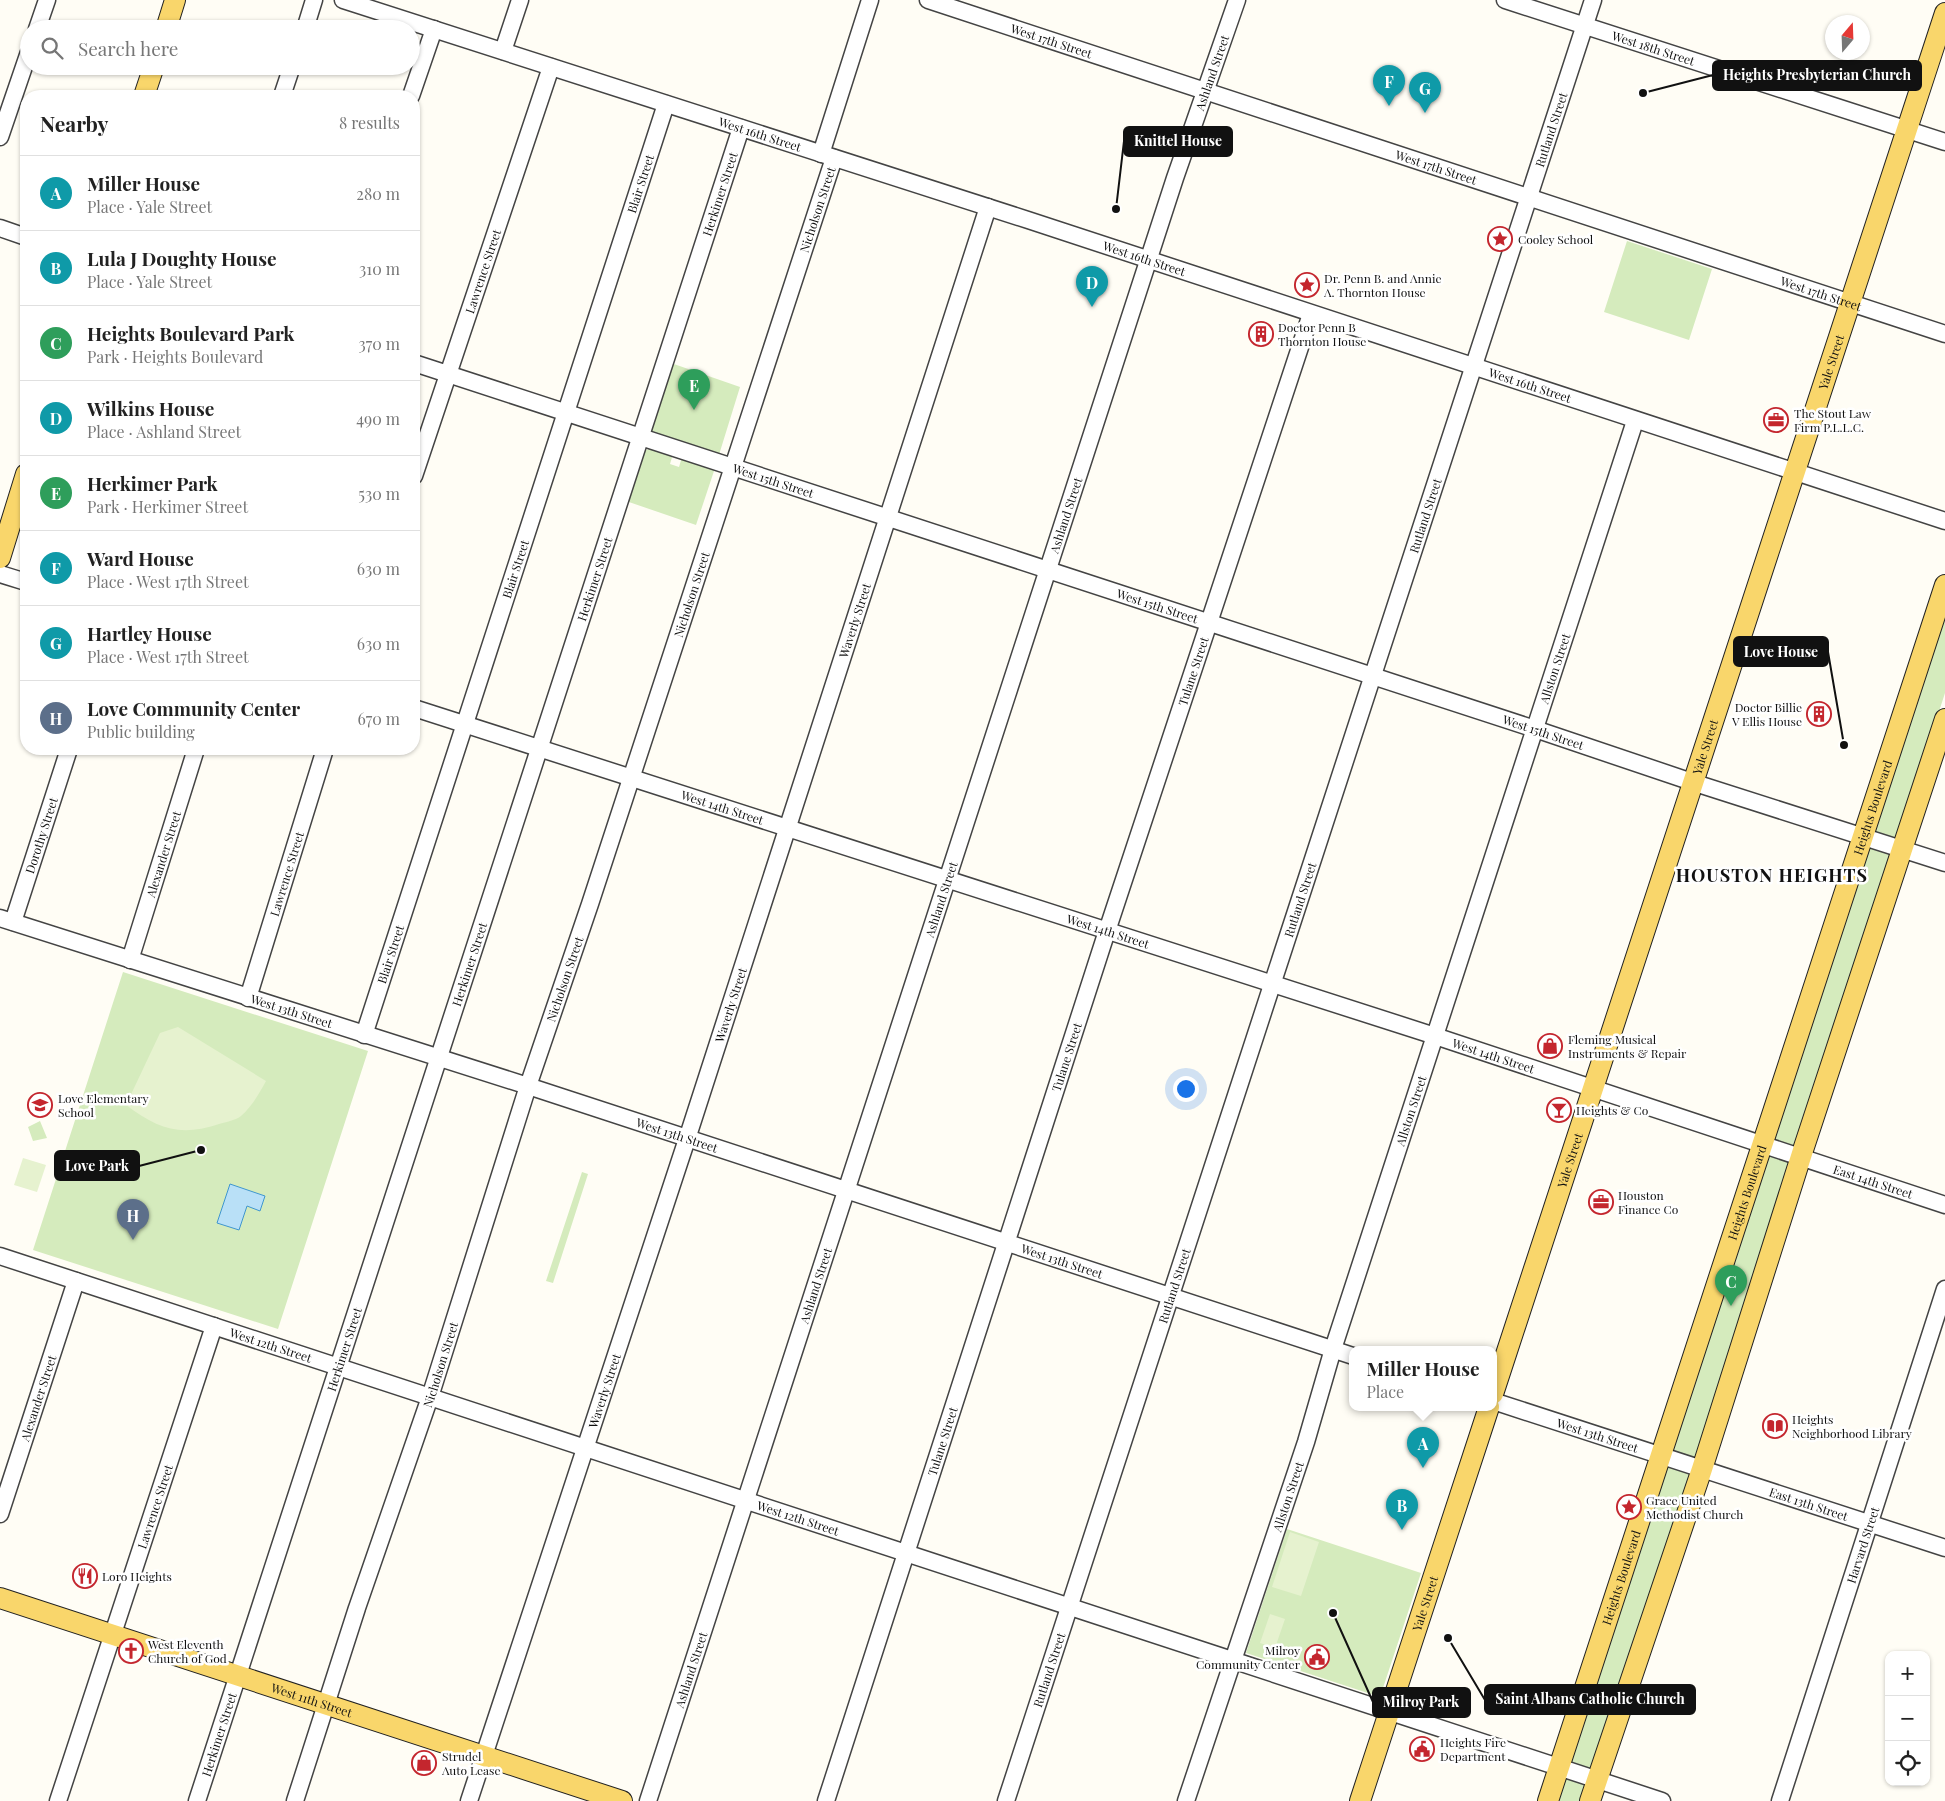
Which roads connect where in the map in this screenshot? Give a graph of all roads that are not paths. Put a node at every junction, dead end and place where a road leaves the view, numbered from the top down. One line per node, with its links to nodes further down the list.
1 (46, 0): 12 (street)
2 (175, 0): 13 (main road)
3 (314, 0): 14 (street)
4 (343, 0): 15 (street, West 16th Street)
5 (520, 0): 19 (street)
6 (870, 0): 35 (street, Nicholson Street)
7 (928, 0): 29 (street, West 17th Street)
8 (1237, 0): 29 (street, Ashland Street)
9 (1505, 0): 17 (street, West 18th Street)
10 (1593, 0): 17 (street, Rutland Street)
11 (1945, 13): 32 (main road, Yale Street)
12 (40, 20)
13 (169, 20)
14 (308, 20)
15 (406, 20)
16 (420, 25): 18 (street, West 16th Street)
17 (1585, 25): 32 (street, West 18th Street); 36 (street, Rutland Street)
18 (434, 29): 19 (street, West 16th Street); 21 (street)
19 (503, 51): 20 (street, West 16th Street)
20 (551, 67): 30 (street, West 16th Street); 46 (street, Lawrence Street)
21 (420, 70)
22 (21, 75): 33 (street)
23 (151, 75): 26 (main road)
24 (289, 75): 27 (street)
25 (418, 75): 28 (street)
26 (146, 90)
27 (284, 90)
28 (413, 90)
29 (1205, 91): 36 (street, West 17th Street); 40 (street, Ashland Street)
30 (666, 104): 31 (street, West 16th Street); 47 (street, Blair Street)
31 (741, 128): 35 (street, West 16th Street); 49 (street, Herkimer Street)
32 (1907, 130): 34 (street, West 18th Street); 41 (main road, Yale Street)
33 (0, 137)
34 (1945, 142)
35 (828, 156): 37 (street, West 16th Street); 51 (street, Nicholson Street)
36 (1529, 197): 41 (street, West 17th Street); 45 (street, Rutland Street)
37 (988, 208): 40 (street, West 16th Street); 54 (street, Waverly Street)
38 (0, 228): 39 (street)
39 (20, 235)
40 (1150, 259): 42 (street, West 16th Street); 57 (street, Ashland Street)
41 (1851, 302): 43 (street, West 17th Street); 52 (main road, Yale Street)
42 (1311, 314): 45 (street, West 16th Street); 61 (street, Tulane Street)
43 (1945, 334)
44 (420, 365): 46 (street, West 15th Street)
45 (1474, 368): 48 (street, West 16th Street); 62 (street, Rutland Street)
46 (447, 374): 47 (street, West 15th Street); 50 (street, Lawrence Street)
47 (564, 413): 49 (street, West 15th Street); 65 (street, Blair Street)
48 (1635, 421): 52 (street, West 16th Street); 66 (street, Allston Street)
49 (640, 438): 51 (street, West 15th Street); 67 (street, Herkimer Street)
50 (420, 457)
51 (733, 468): 54 (street, West 15th Street); 71 (street, Nicholson Street)
52 (1796, 473): 55 (street, West 16th Street); 72 (main road, Yale Street)
53 (20, 493): 56 (main road)
54 (888, 519): 57 (street, West 15th Street); 73 (street, Waverly Street)
55 (1945, 521)
56 (0, 558)
57 (1047, 571): 61 (street, West 15th Street); 77 (street, Ashland Street)
58 (0, 574): 59 (street)
59 (20, 580)
60 (1945, 585): 74 (main road, Heights Boulevard)
61 (1210, 624): 62 (street, West 15th Street); 79 (street, Tulane Street)
62 (1373, 676): 66 (street, West 15th Street); 81 (street, Rutland Street)
63 (420, 710): 65 (street, West 14th Street)
64 (1945, 718): 75 (main road)
65 (464, 725): 67 (street, West 14th Street); 83 (street, Blair Street)
66 (1535, 729): 72 (street, West 15th Street); 84 (street, Allston Street)
67 (539, 748): 71 (street, West 14th Street); 85 (street, Herkimer Street)
68 (67, 755): 78 (street, Dorothy Street)
69 (194, 755): 80 (street, Alexander Street)
70 (323, 755): 82 (street, Lawrence Street)
71 (630, 778): 73 (street, West 14th Street); 86 (street, Nicholson Street)
72 (1695, 783): 74 (street, West 15th Street); 87 (main road, Yale Street)
73 (788, 829): 77 (street, West 14th Street); 88 (street, Waverly Street)
74 (1862, 836): 75 (street, West 15th Street); 89 (main road, Heights Boulevard)
75 (1902, 849): 76 (street, West 15th Street); 90 (main road)
76 (1945, 862)
77 (948, 880): 79 (street, West 14th Street); 91 (street, Ashland Street)
78 (6, 920): 80 (street, West 13th Street)
79 (1107, 931): 81 (street, West 14th Street); 93 (street, Tulane Street)
80 (130, 960): 82 (street, West 13th Street)
81 (1273, 984): 84 (street, West 14th Street); 97 (street, Rutland Street)
82 (248, 998): 83 (street, West 13th Street)
83 (364, 1035): 85 (street, West 13th Street)
84 (1435, 1036): 87 (street, West 14th Street); 99 (street, Allston Street)
85 (437, 1058): 86 (street, West 13th Street); 101 (street, Herkimer Street)
86 (528, 1086): 88 (street, West 13th Street); 103 (street, Nicholson Street)
87 (1593, 1089): 89 (street, West 14th Street); 102 (main road, Yale Street)
88 (687, 1139): 91 (street, West 13th Street); 106 (street, Waverly Street)
89 (1762, 1145): 90 (street, West 14th Street); 107 (main road, Heights Boulevard)
90 (1801, 1158): 92 (street, East 14th Street); 108 (main road)
91 (846, 1189): 93 (street, West 13th Street); 109 (street, Ashland Street)
92 (1945, 1205)
93 (1008, 1242): 97 (street, West 13th Street); 113 (street, Tulane Street)
94 (0, 1256): 95 (street, West 12th Street)
95 (76, 1281): 98 (street, West 12th Street); 110 (street, Alexander Street)
96 (1945, 1289): 111 (street, Harvard Street)
97 (1171, 1296): 99 (street, West 13th Street); 115 (street, Rutland Street)
98 (214, 1326): 101 (street, West 12th Street); 116 (street, Lawrence Street)
99 (1333, 1349): 100 (street, West 13th Street); 117 (street, Allston Street)
100 (1349, 1355)
101 (337, 1366): 103 (street, West 12th Street); 118 (street, Herkimer Street)
102 (1497, 1382)
103 (430, 1397): 106 (street, West 12th Street); 119 (street, Nicholson Street)
104 (1497, 1401): 107 (street, West 13th Street)
105 (1488, 1411): 120 (main road, Yale Street)
106 (586, 1448): 109 (street, West 12th Street); 121 (street, Waverly Street)
107 (1660, 1455): 108 (street, West 13th Street); 122 (main road, Heights Boulevard)
108 (1702, 1469): 111 (street, East 13th Street); 123 (main road)
109 (746, 1500): 113 (street, West 12th Street); 129 (street, Ashland Street)
110 (0, 1514)
111 (1870, 1523): 112 (street, East 13th Street); 137 (street, Harvard Street)
112 (1945, 1548)
113 (907, 1553): 115 (street, West 12th Street); 130 (street, Tulane Street)
114 (0, 1598): 116 (main road, West 11th Street)
115 (1070, 1607): 117 (street, West 12th Street); 131 (street, Rutland Street)
116 (113, 1635): 118 (main road, West 11th Street); 124 (street, Lawrence Street)
117 (1234, 1661): 120 (street, West 12th Street); 132 (street, Allston Street)
118 (239, 1675): 119 (main road, West 11th Street); 125 (street, Herkimer Street)
119 (327, 1704): 121 (main road, West 11th Street); 126 (street, Nicholson Street)
120 (1389, 1711): 122 (street, West 12th Street); 133 (main road, Yale Street)
121 (484, 1757): 127 (street, Waverly Street); 128 (main road, West 11th Street)
122 (1559, 1767): 123 (street, West 12th Street); 134 (main road, Heights Boulevard)
123 (1597, 1780): 135 (main road); 136 (street, West 12th Street)
124 (58, 1801)
125 (197, 1801)
126 (295, 1801)
127 (469, 1801)
128 (622, 1801)
129 (648, 1801)
130 (826, 1801)
131 (1006, 1801)
132 (1186, 1801)
133 (1360, 1801)
134 (1548, 1801)
135 (1590, 1801)
136 (1662, 1801)
137 (1780, 1801)

